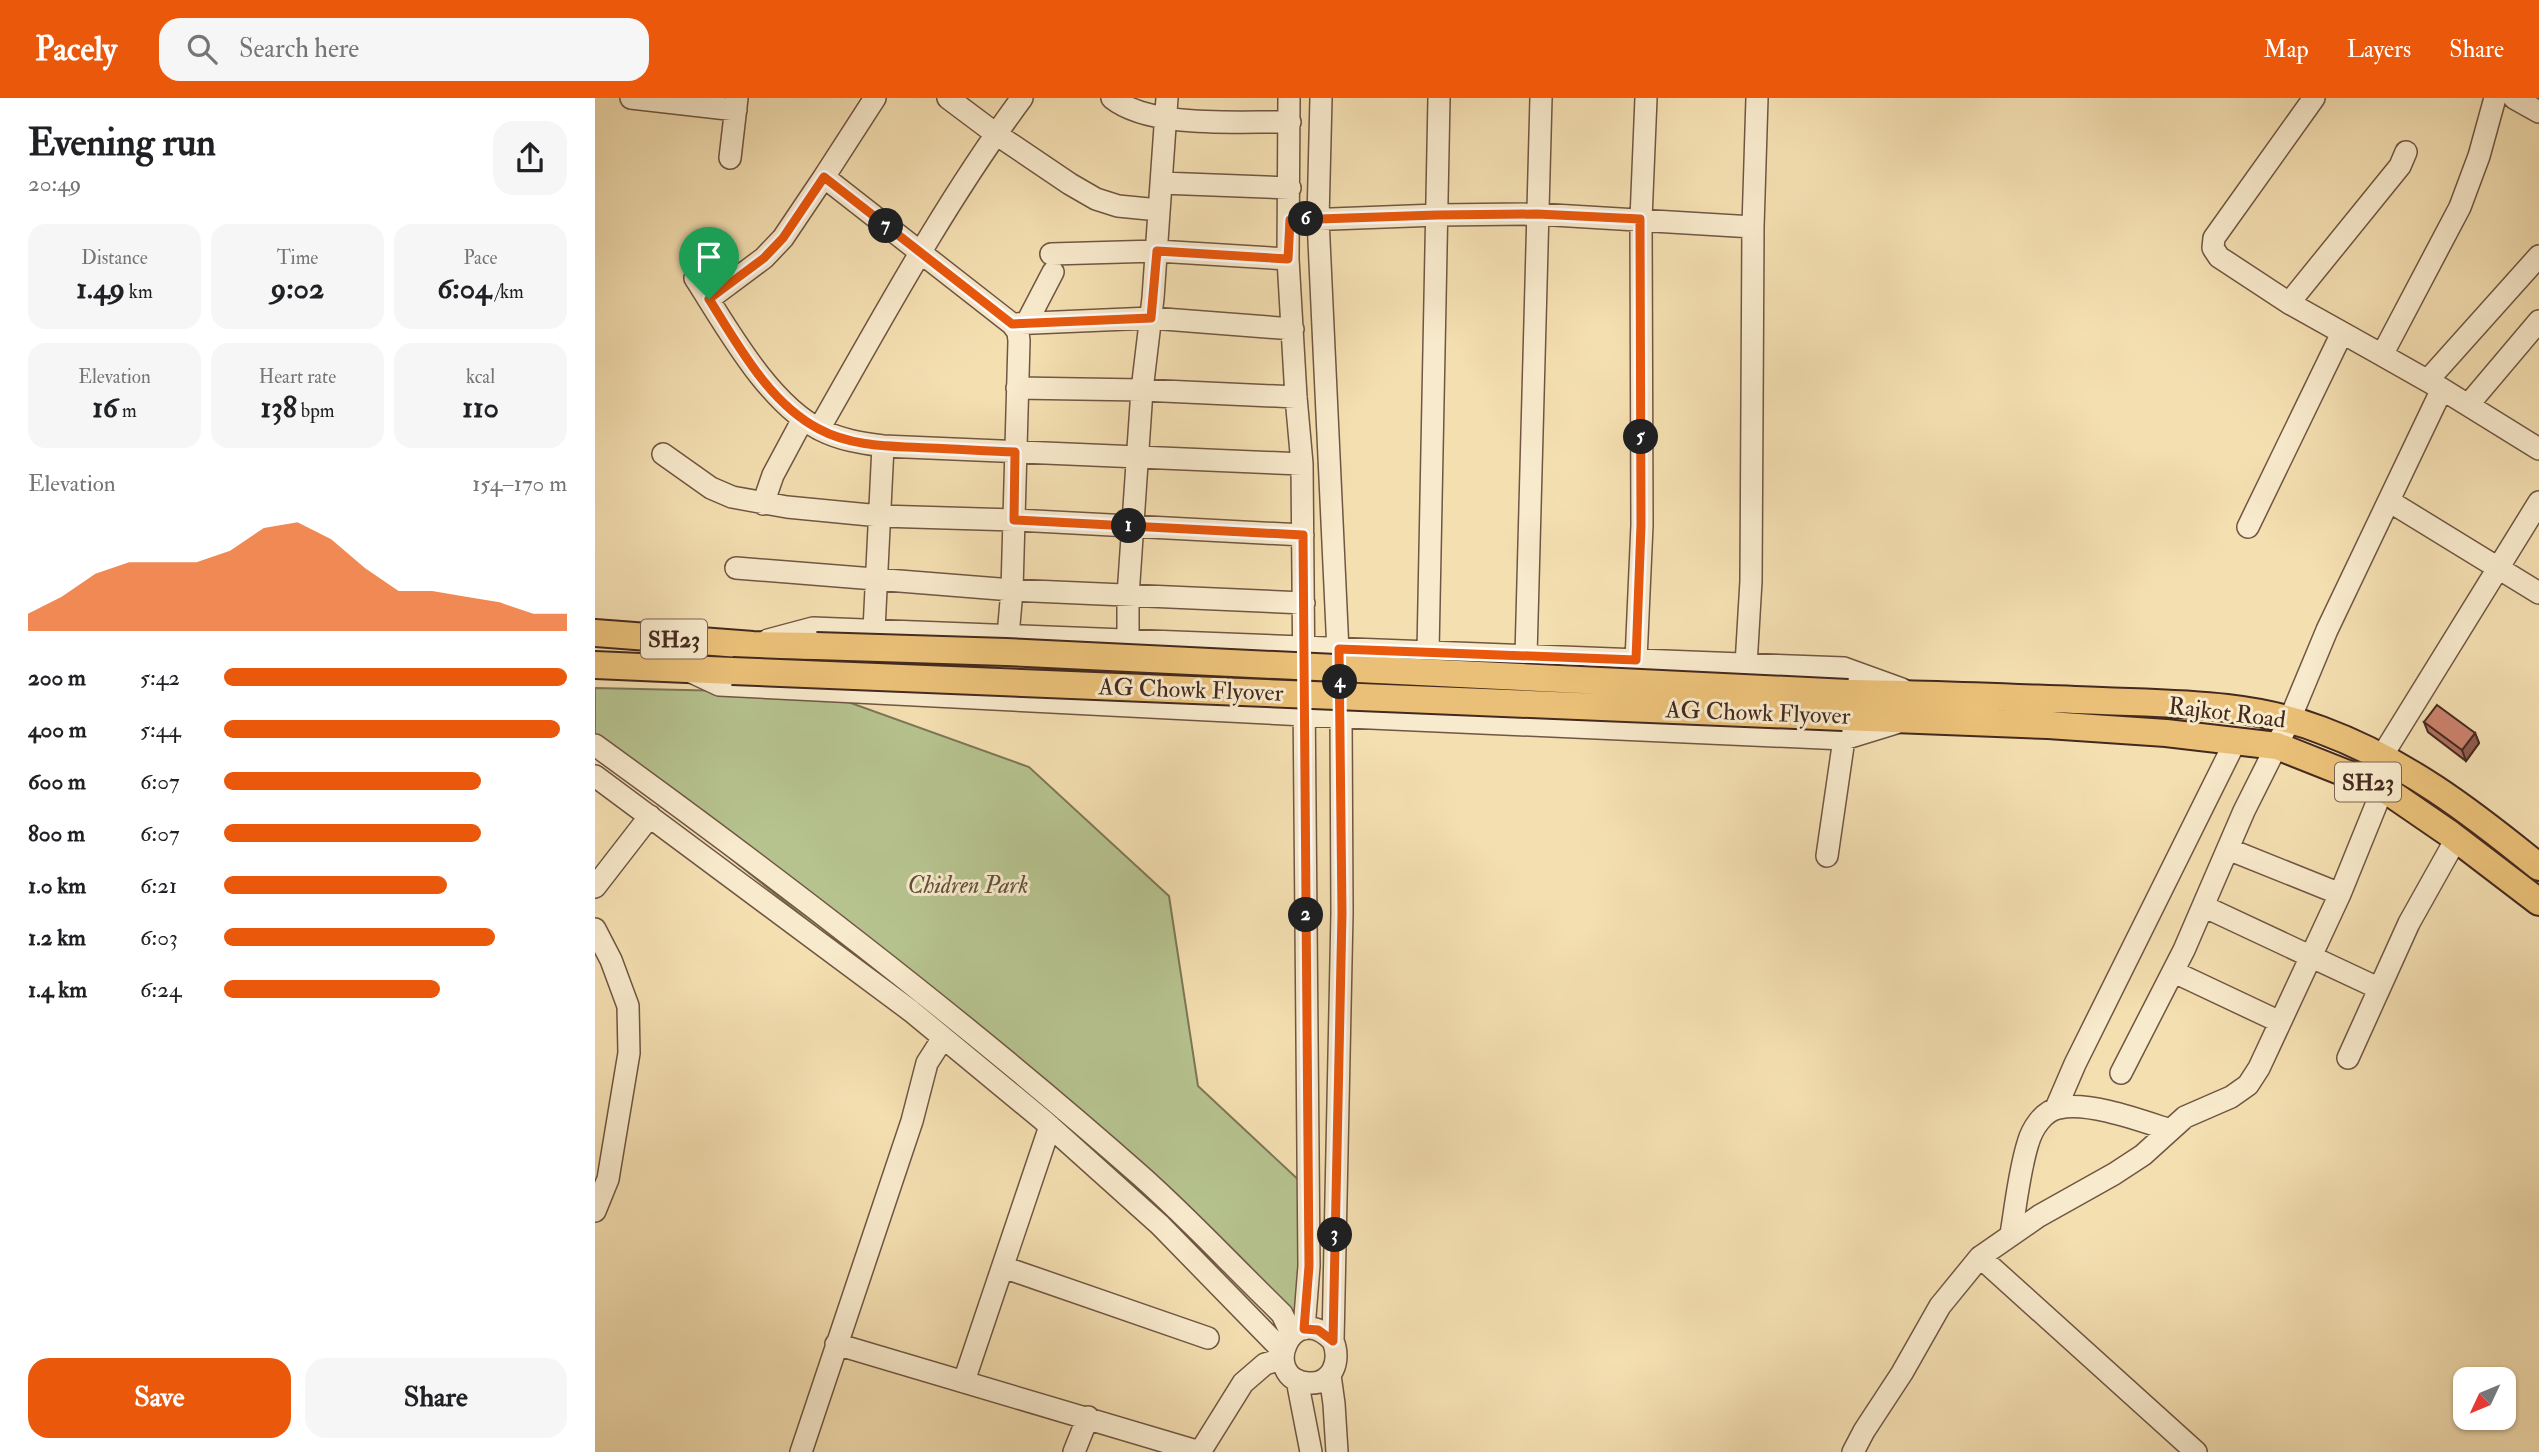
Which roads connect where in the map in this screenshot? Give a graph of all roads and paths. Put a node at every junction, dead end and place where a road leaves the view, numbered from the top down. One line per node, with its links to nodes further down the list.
1 (632, 98): 15 (street)
2 (876, 98): 23 (street)
3 (948, 98): 20 (street)
4 (1022, 98): 20 (street)
5 (1112, 98): 17 (street)
6 (1289, 98): 19 (street)
7 (1321, 98): 29 (street)
8 (1439, 98): 28 (street)
9 (1541, 98): 27 (street)
10 (1646, 98): 30 (street)
11 (1757, 98): 32 (street)
12 (2314, 98): 39 (street)
13 (2495, 98): 45 (street)
14 (2514, 98): 18 (street)
15 (686, 101): 16 (street)
16 (736, 104): 22 (street)
17 (1166, 109): 19 (street); 24 (street)
18 (2539, 112)
19 (1290, 122): 25 (street)
20 (996, 134): 26 (street); 34 (street)
21 (2406, 152): 39 (street)
22 (730, 158)
23 (824, 177): 34 (street); 38 (street)
24 (1161, 183): 25 (street); 26 (street)
25 (1290, 188): 31 (street)
26 (1159, 210): 33 (street)
27 (1537, 214): 28 (street); 30 (street); 81 (street)
28 (1437, 215): 29 (street); 80 (street)
29 (1318, 219): 31 (street); 79 (street)
30 (1640, 219): 32 (street); 82 (street)
31 (1290, 220): 36 (street)
32 (1753, 226): 84 (street)
33 (1157, 251): 36 (street); 40 (street); 42 (street)
34 (919, 252): 42 (street); 51 (street)
35 (2539, 256): 46 (street)
36 (1288, 259): 43 (street)
37 (695, 278): 38 (street)
38 (709, 299): 51 (street)
39 (2289, 303): 44 (street)
40 (1151, 318): 42 (street); 43 (street); 48 (street)
41 (2539, 321): 50 (street)
42 (1020, 323): 47 (street)
43 (1293, 329): 49 (street)
44 (2341, 333): 45 (street); 64 (street)
45 (2382, 355): 46 (street)
46 (2435, 385): 50 (street); 58 (street)
47 (1017, 388): 48 (street); 54 (street)
48 (1142, 390): 49 (street); 56 (street)
49 (1296, 397): 57 (street)
50 (2468, 405): 53 (street)
51 (811, 424): 52 (street); 60 (street)
52 (883, 446): 54 (street); 61 (street)
53 (2539, 449)
54 (1015, 452): 56 (street); 62 (street)
55 (663, 454): 60 (street)
56 (1138, 458): 57 (street); 63 (street)
57 (1302, 464): 65 (street)
58 (2389, 501): 67 (street); 91 (street)
59 (2539, 502): 67 (street)
60 (763, 504): 61 (street)
61 (880, 516): 62 (street); 68 (street)
62 (1014, 520): 63 (street); 69 (street)
63 (1133, 526): 65 (street); 71 (street)
64 (2248, 527)
65 (1303, 535): 72 (street)
66 (736, 568): 68 (street)
67 (2498, 569): 70 (street); 95 (street)
68 (876, 580): 69 (street); 73 (street)
69 (1012, 590): 71 (street); 75 (street)
70 (2539, 593)
71 (1128, 596): 72 (street); 76 (street)
72 (1304, 603): 78 (street)
73 (874, 630): 75 (street); 77 (street)
74 (595, 633): 77 (main road, SH23)
75 (1009, 636): 76 (street)
76 (1128, 640): 78 (street)
77 (753, 645): 90 (main road, AG Chowk Flyover / SH23, bridge)
78 (1304, 647): 79 (street); 88 (street)
79 (1339, 649): 80 (street); 89 (street)
80 (1427, 652): 81 (street)
81 (1526, 656): 82 (street)
82 (1636, 660): 84 (street)
83 (595, 665): 85 (main road, SH23)
84 (1746, 665): 86 (street)
85 (684, 669): 88 (street); 90 (main road, AG Chowk Flyover / SH23, bridge)
86 (1912, 707): 87 (main road, Rajkot Road / SH23); 90 (main road, AG Chowk Flyover / SH23)
87 (1948, 708): 91 (main road, Rajkot Road / SH23); 92 (main road, Rajkot Road / SH23)
88 (1304, 715): 89 (street); 124 (street)
89 (1341, 716): 90 (street); 123 (street)
90 (1845, 716): 101 (street)
91 (2290, 719): 94 (street); 95 (main road, Rajkot Road / SH23)
92 (2236, 740): 94 (main road, SH23); 115 (street)
93 (595, 745): 124 (street)
94 (2277, 746): 97 (main road, SH23); 100 (street)
95 (2382, 756): 97 (street); 102 (main road, Rajkot Road / SH23)
96 (595, 776): 98 (street)
97 (2383, 788): 99 (main road, SH23); 104 (street)
98 (650, 816): 103 (street); 112 (street)
99 (2456, 839): 105 (main road, SH23); 110 (street)
100 (2228, 849): 104 (street); 106 (street)
101 (1826, 856)
102 (2539, 867)
103 (595, 887)
104 (2340, 894): 108 (street)
105 (2539, 902)
106 (2203, 906): 108 (street); 109 (street)
107 (595, 929): 118 (street)
108 (2310, 957): 110 (street); 111 (street)
109 (2173, 972): 111 (street); 114 (street)
110 (2378, 988): 113 (street)
111 (2280, 1022): 117 (street)
112 (943, 1038): 116 (street); 125 (street)
113 (2348, 1058)
114 (2121, 1073)
115 (2056, 1108): 117 (street); 119 (street)
116 (1050, 1126): 121 (street); 124 (street)
117 (2170, 1130): 119 (street)
118 (595, 1211)
119 (2011, 1234): 120 (street)
120 (1980, 1257): 135 (street); 136 (street)
121 (1003, 1267): 122 (street); 128 (street)
122 (1208, 1338)
123 (1333, 1341): 124 (street); 126 (street)
124 (1290, 1343): 127 (street); 132 (street)
125 (836, 1344): 128 (street); 130 (street)
126 (1330, 1375): 127 (street); 134 (street)
127 (1297, 1380): 133 (street)
128 (964, 1381): 129 (street)
129 (1088, 1418): 131 (street); 132 (street)
130 (801, 1452)
131 (1074, 1452)
132 (1200, 1452)
133 (1311, 1452)
134 (1336, 1452)
135 (1853, 1452)
136 (2196, 1452)

